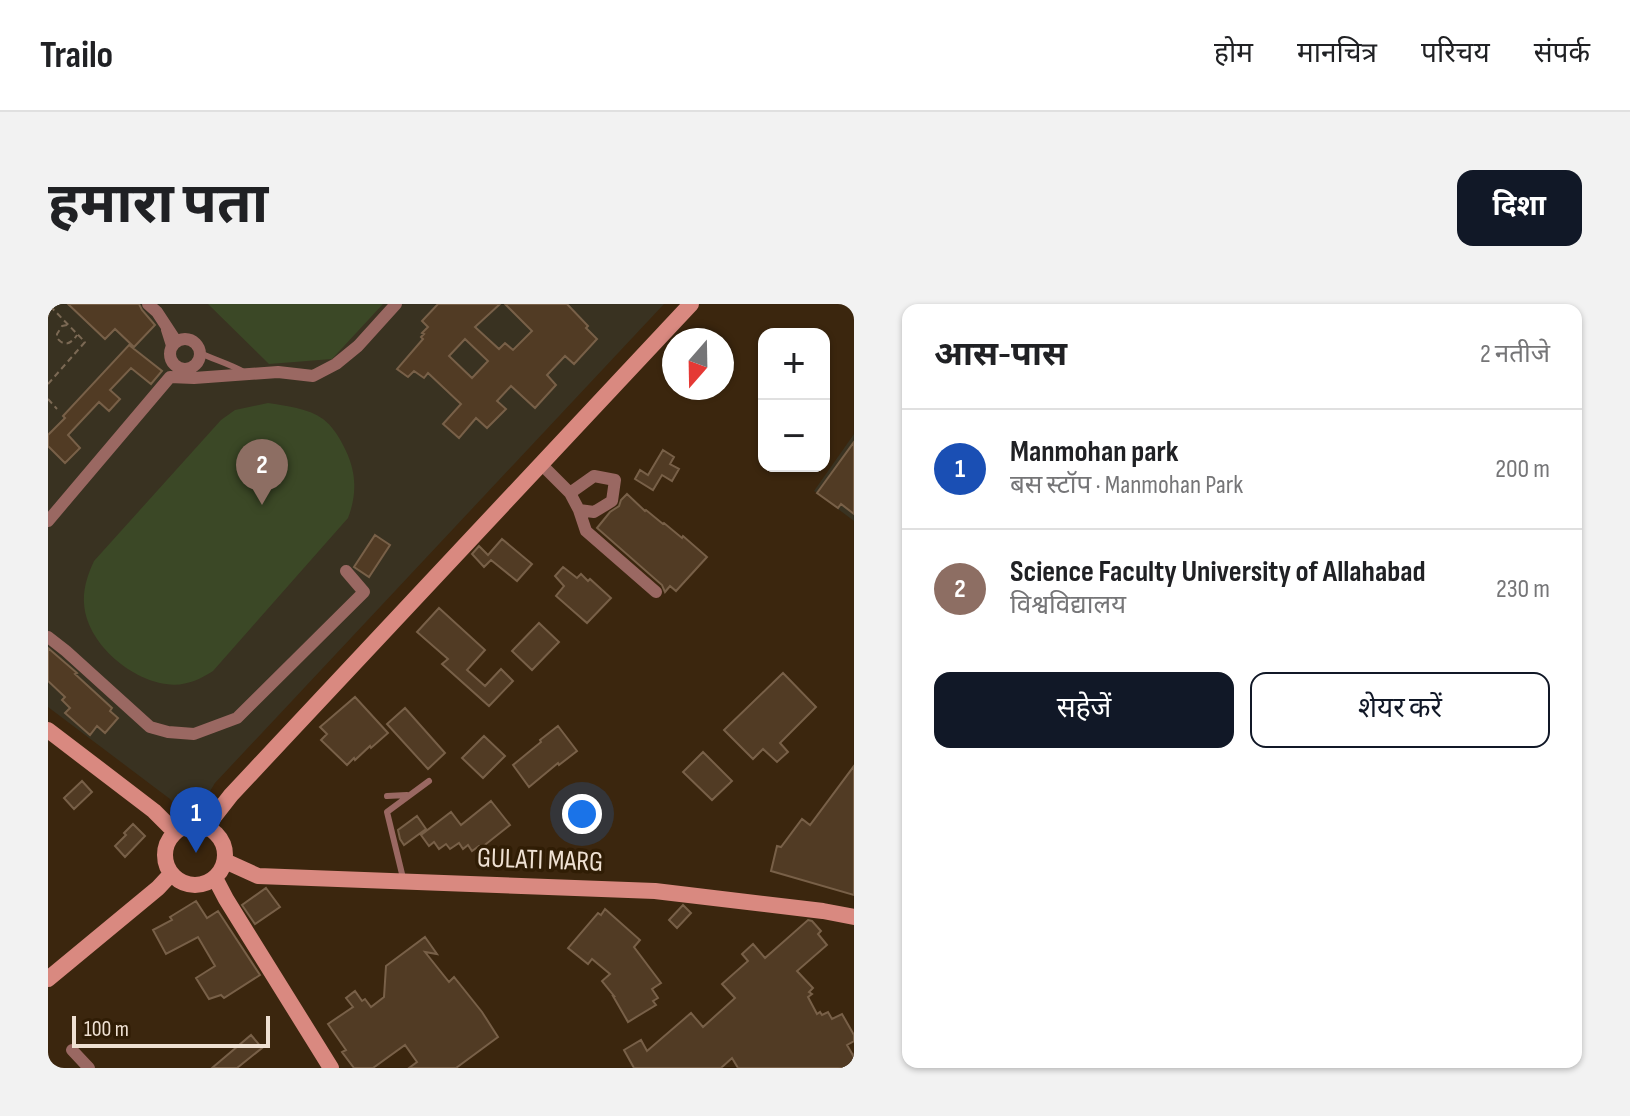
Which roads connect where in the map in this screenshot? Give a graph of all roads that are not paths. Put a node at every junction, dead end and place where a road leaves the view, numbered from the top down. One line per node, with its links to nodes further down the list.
1 (396, 304): 7 (street)
2 (691, 304): 8 (main road)
3 (152, 308): 4 (street)
4 (173, 345): 5 (street); 6 (street)
5 (200, 353): 6 (street); 7 (lane)
6 (173, 372): 7 (street); 11 (street)
7 (247, 374)
8 (541, 464): 9 (street); 19 (main road)
9 (570, 493): 10 (street); 10 (street)
10 (579, 510): 13 (street)
11 (48, 521)
12 (346, 571): 14 (street)
13 (656, 592)
14 (48, 637)
15 (48, 730): 20 (main road)
16 (429, 781): 17 (lane)
17 (410, 795): 18 (lane); 24 (lane)
18 (387, 796)
19 (206, 827): 20 (main road); 21 (main road)
20 (175, 832): 22 (main road)
21 (225, 861): 23 (main road); 24 (main road, GULATI MARG)
22 (171, 874): 23 (main road); 26 (main road)
23 (215, 878): 29 (main road)
24 (404, 881): 25 (main road, GULATI MARG)
25 (854, 917)
26 (48, 979)
27 (72, 1050): 28 (street)
28 (89, 1068)
29 (331, 1068)

